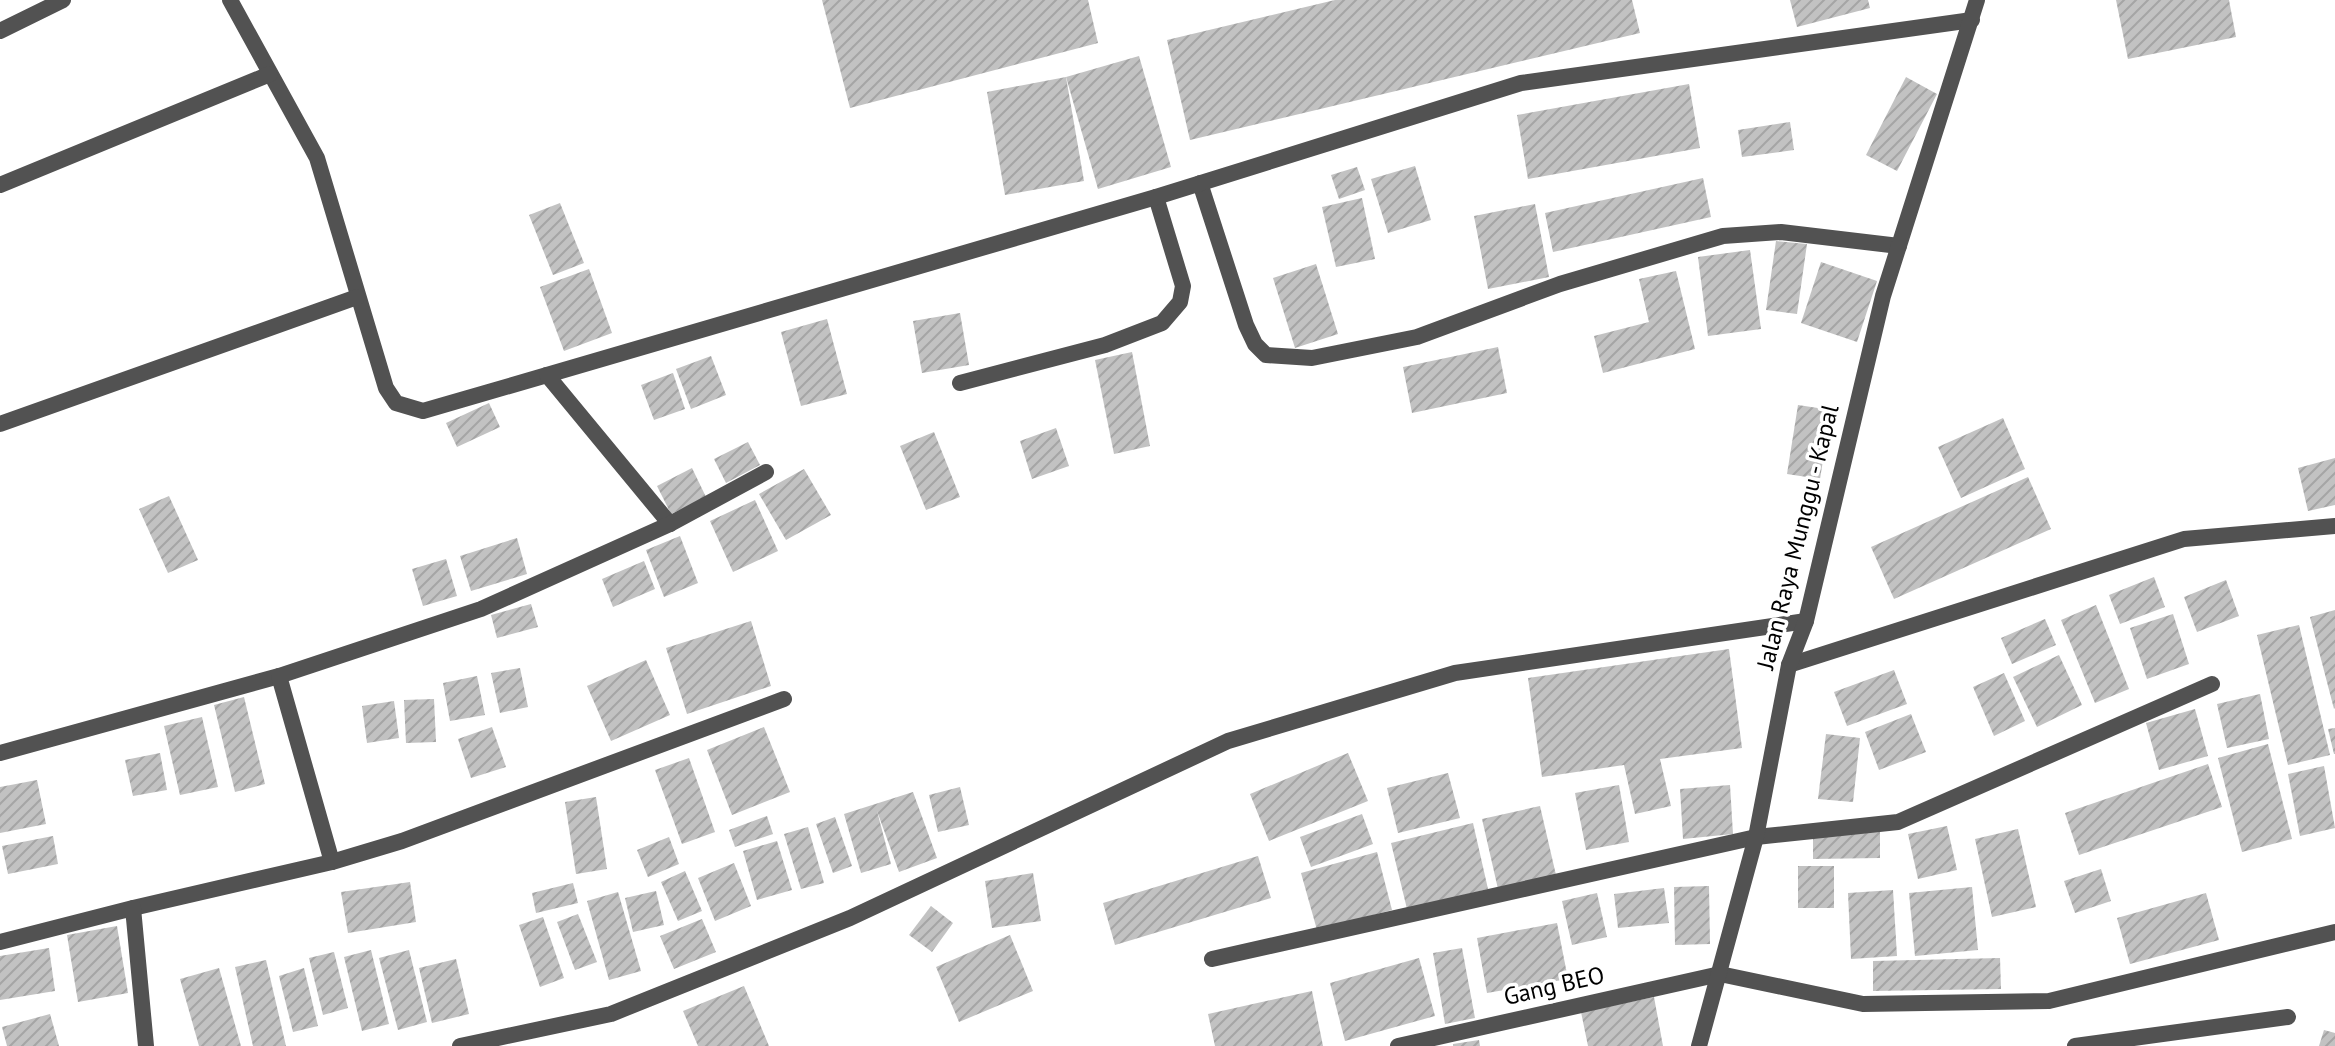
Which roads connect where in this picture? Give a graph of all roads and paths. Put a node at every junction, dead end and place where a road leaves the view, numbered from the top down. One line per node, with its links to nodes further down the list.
1 (63, 0): 5 (street)
2 (230, 0): 6 (street)
3 (1977, 0): 4 (street, Jalan Raya Munggu - Kapal)
4 (1972, 20): 7 (street); 10 (street, Jalan Raya Munggu - Kapal)
5 (0, 31)
6 (270, 74): 8 (street); 11 (street)
7 (1200, 183): 9 (street); 10 (street)
8 (0, 185)
9 (1156, 197): 12 (street); 13 (street)
10 (1899, 246): 18 (street, Jalan Raya Munggu - Kapal)
11 (357, 297): 12 (street); 14 (street)
12 (547, 375): 16 (street)
13 (960, 383)
14 (0, 424)
15 (766, 472): 16 (street)
16 (670, 524): 20 (street)
17 (2335, 526): 19 (street)
18 (1806, 621): 19 (street, Jalan Raya Munggu - Kapal); 33 (street)
19 (1789, 665): 24 (street, Jalan Raya Munggu - Kapal)
20 (279, 676): 23 (street); 25 (street)
21 (2212, 684): 24 (street)
22 (784, 699): 25 (street)
23 (0, 753)
24 (1756, 837): 29 (street); 30 (street, Jalan Raya Munggu - Kapal)
25 (332, 862): 26 (street)
26 (133, 908): 28 (street); 32 (street)
27 (2335, 932): 30 (street)
28 (0, 942)
29 (1212, 959)
30 (1720, 974): 34 (street, Gang BEO); 35 (street, Jalan Raya Munggu - Kapal)
31 (2288, 1017): 36 (street)
32 (146, 1046)
33 (463, 1046)
34 (1398, 1046)
35 (1699, 1046)
36 (2075, 1046)

